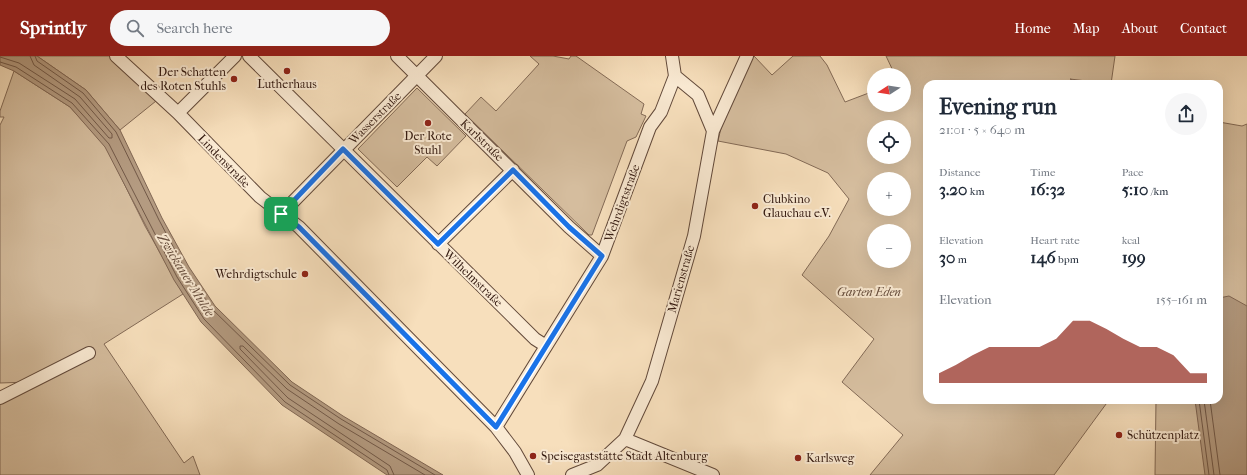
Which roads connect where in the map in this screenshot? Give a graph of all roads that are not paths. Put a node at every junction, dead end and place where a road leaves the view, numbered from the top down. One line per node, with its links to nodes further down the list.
1 (116, 56): 10 (street, Lindenstraße)
2 (235, 56): 10 (street)
3 (249, 56): 12 (street, Wilhelmstraße)
4 (396, 56): 8 (street, Karlstraße)
5 (436, 56): 8 (street, Wasserstraße)
6 (672, 56): 9 (street)
7 (748, 56): 11 (street, Marienstraße)
8 (417, 76): 12 (street, Wasserstraße); 13 (street, Karlstraße)
9 (675, 76): 11 (street); 16 (street, Wehrdigtstraße)
10 (178, 113): 14 (street, Lindenstraße)
11 (713, 131): 21 (street, Marienstraße)
12 (343, 149): 14 (street, Wasserstraße); 15 (street, Wilhelmstraße)
13 (513, 170): 15 (street); 16 (street, Karlstraße)
14 (281, 214): 20 (street, Lindenstraße)
15 (438, 244): 17 (street, Wilhelmstraße)
16 (602, 256): 17 (street, Wehrdigtstraße)
17 (546, 346): 20 (street, Wehrdigtstraße)
18 (89, 353): 19 (street)
19 (0, 398)
20 (496, 427): 22 (street, Lindenstraße)
21 (625, 438): 23 (street, Marienstraße); 24 (street)
22 (528, 475)
23 (572, 475)
24 (713, 475)

